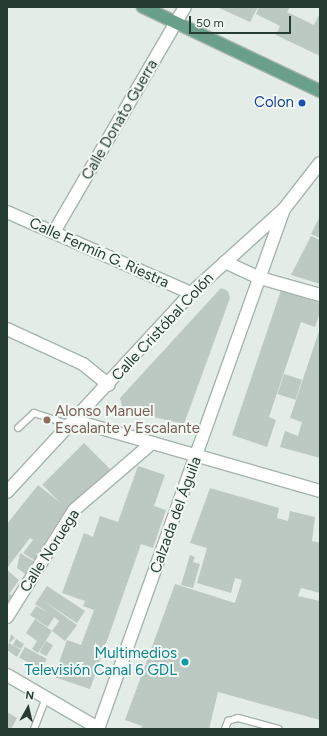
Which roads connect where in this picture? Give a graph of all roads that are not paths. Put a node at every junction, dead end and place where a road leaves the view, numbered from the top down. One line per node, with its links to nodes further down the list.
1 (143, 7): 3 (main road)
2 (185, 7): 3 (street, Calle Donato Guerra)
3 (176, 23): 4 (main road); 8 (street, Calle Donato Guerra)
4 (320, 91)
5 (320, 163): 6 (street, Calle Cristóbal Colón)
6 (284, 209): 9 (street, Calle Cristóbal Colón); 10 (street, Calzada del Águila)
7 (7, 212): 8 (street, Calle Fermín G. Riestra)
8 (54, 232): 11 (street, Calle Fermín G. Riestra)
9 (225, 262): 10 (street); 11 (street, Calle Cristóbal Colón)
10 (260, 278): 12 (street); 18 (street, Calzada del Águila)
11 (191, 293): 14 (street, Calle Cristóbal Colón)
12 (320, 295)
13 (7, 329): 14 (street)
14 (109, 385): 15 (street, Calle Cristóbal Colón)
15 (74, 423): 16 (lane); 17 (street); 20 (street, Calle Cristóbal Colón)
16 (18, 428)
17 (152, 443): 18 (street); 21 (street, Calle Noruega)
18 (198, 456): 19 (street); 24 (street, Calzada del Águila)
19 (320, 491)
20 (7, 492)
21 (7, 617)
22 (7, 675): 23 (street)
23 (46, 698): 24 (street); 25 (lane)
24 (98, 728)
25 (34, 729)
26 (225, 729): 27 (lane)
27 (279, 729)

